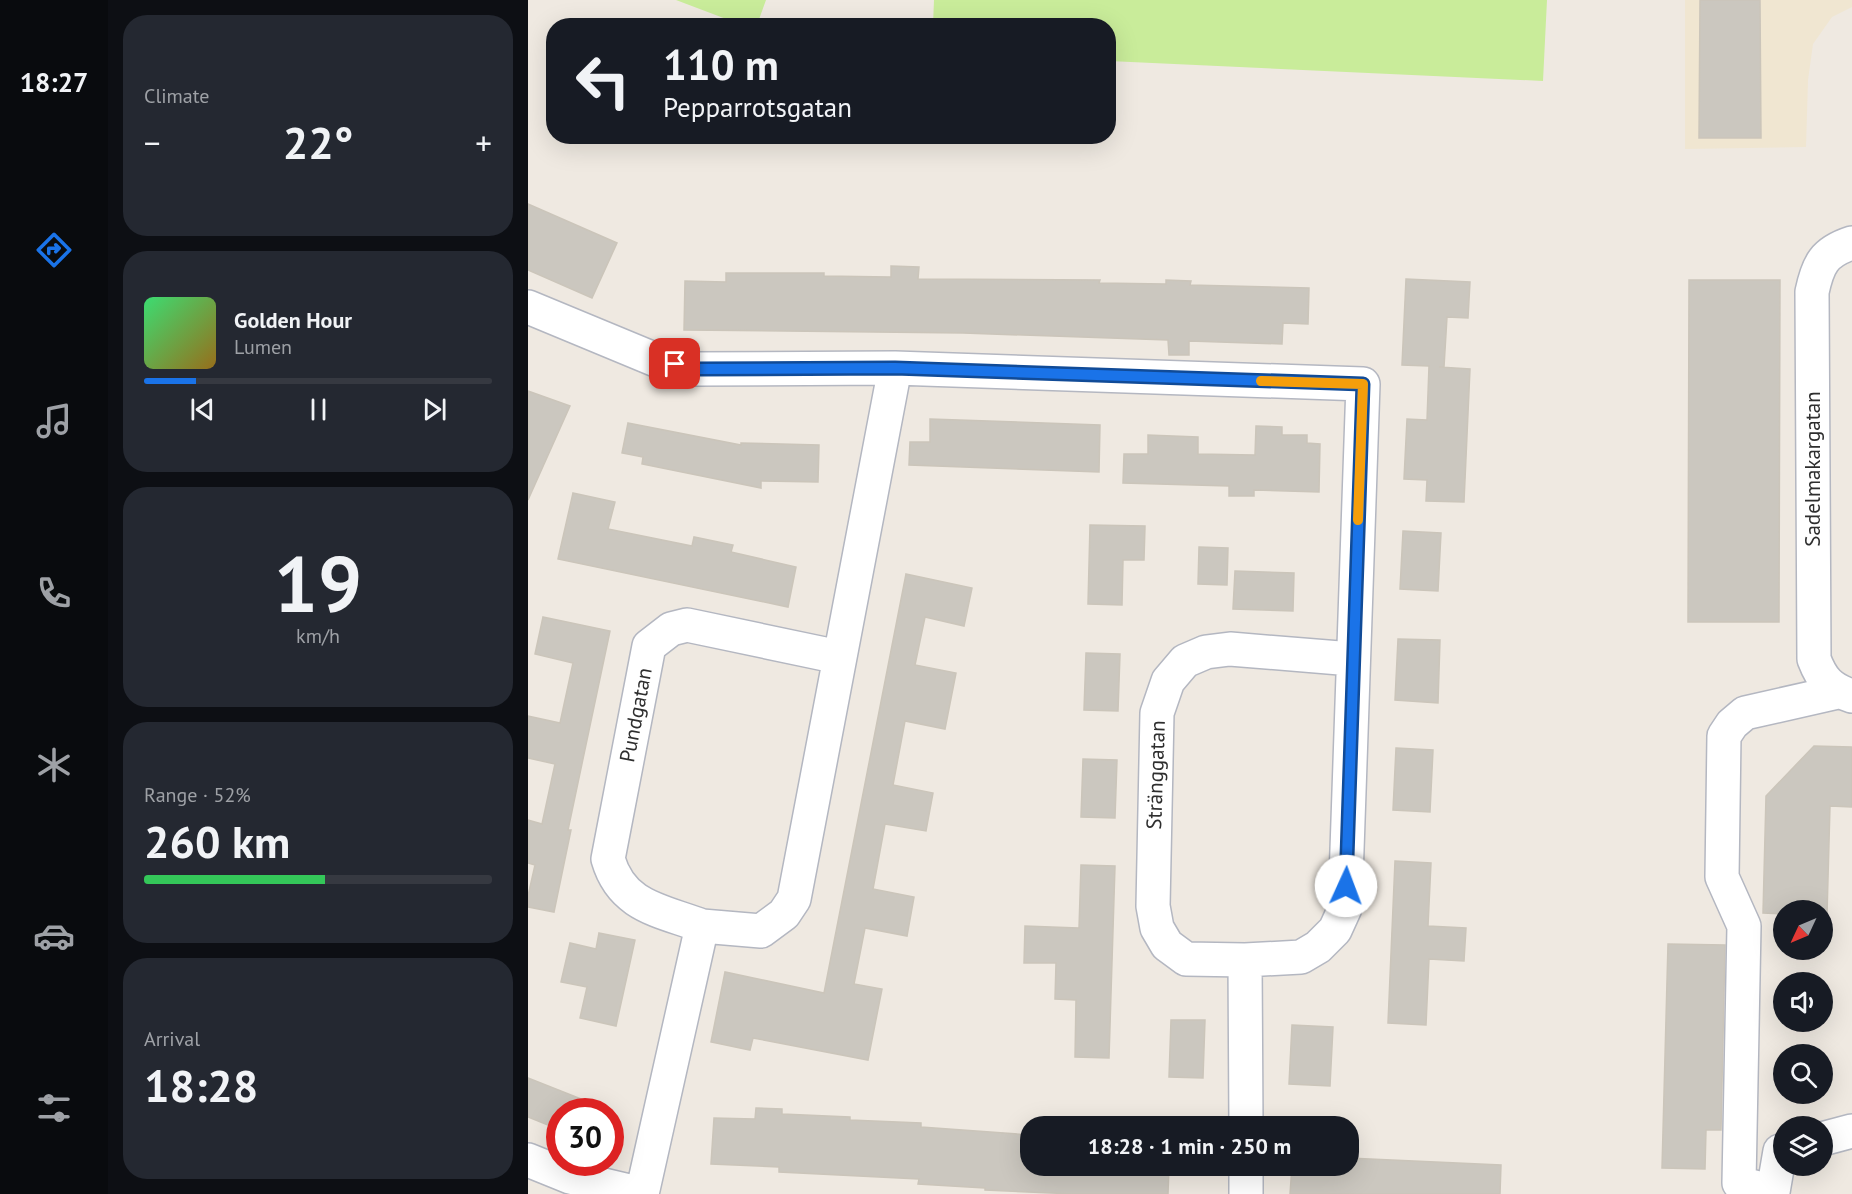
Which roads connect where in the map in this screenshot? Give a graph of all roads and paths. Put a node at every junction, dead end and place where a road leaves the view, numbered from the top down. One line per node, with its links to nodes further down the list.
1 (1852, 243): 6 (street, Sadelmakargatan)
2 (528, 307): 3 (street)
3 (895, 368): 4 (street, Pundgatan); 5 (street, Stränggatan)
4 (839, 657): 7 (street, Pundgatan); 7 (street, Pundgatan)
5 (1352, 659): 8 (street, Stränggatan); 8 (street, Stränggatan)
6 (1845, 694): 14 (street)
7 (702, 926): 15 (street)
8 (1245, 960): 9 (street)
9 (1246, 1116)
10 (1852, 1131): 11 (street)
11 (1833, 1136)
12 (528, 1160): 15 (street)
13 (1246, 1176): 16 (street)
14 (1776, 1176)
15 (642, 1194)
16 (1246, 1194)

